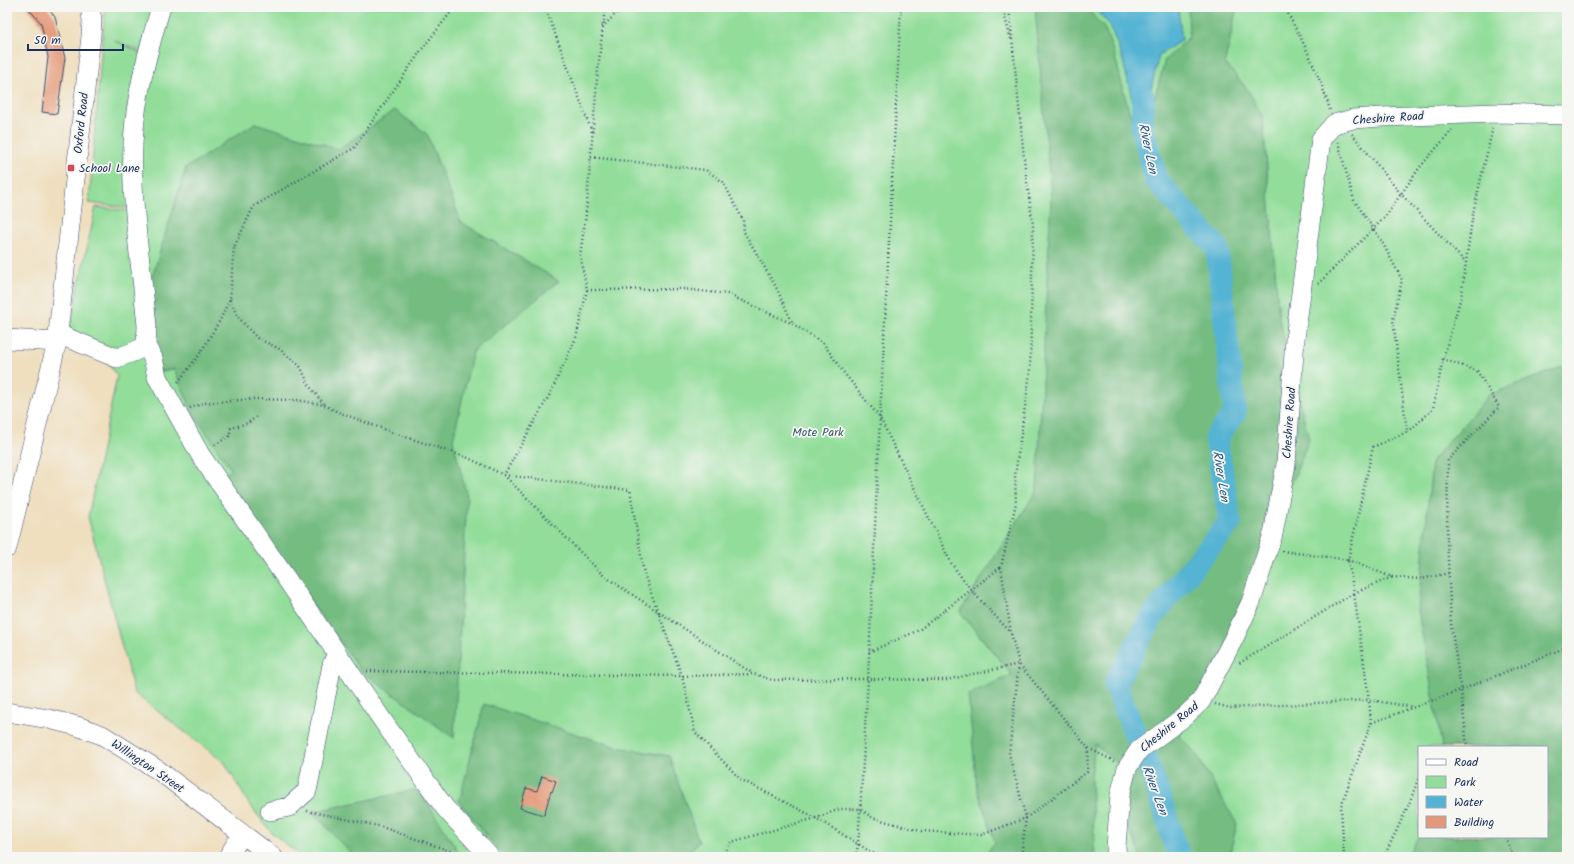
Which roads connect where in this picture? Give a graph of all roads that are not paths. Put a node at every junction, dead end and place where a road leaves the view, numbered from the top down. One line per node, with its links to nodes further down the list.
1 (161, 7): 6 (street)
2 (93, 11): 5 (street, Oxford Road)
3 (1567, 115): 16 (street, Cheshire Road)
4 (7, 338): 5 (street)
5 (57, 338): 6 (street); 7 (street)
6 (146, 346): 9 (street)
7 (12, 508): 8 (street)
8 (7, 548)
9 (337, 653): 11 (street); 15 (street)
10 (7, 712): 12 (street, Willington Street)
11 (270, 811)
12 (242, 834): 13 (street); 14 (street, Willington Street)
13 (228, 857)
14 (273, 857)
15 (490, 857)
16 (1117, 857)

